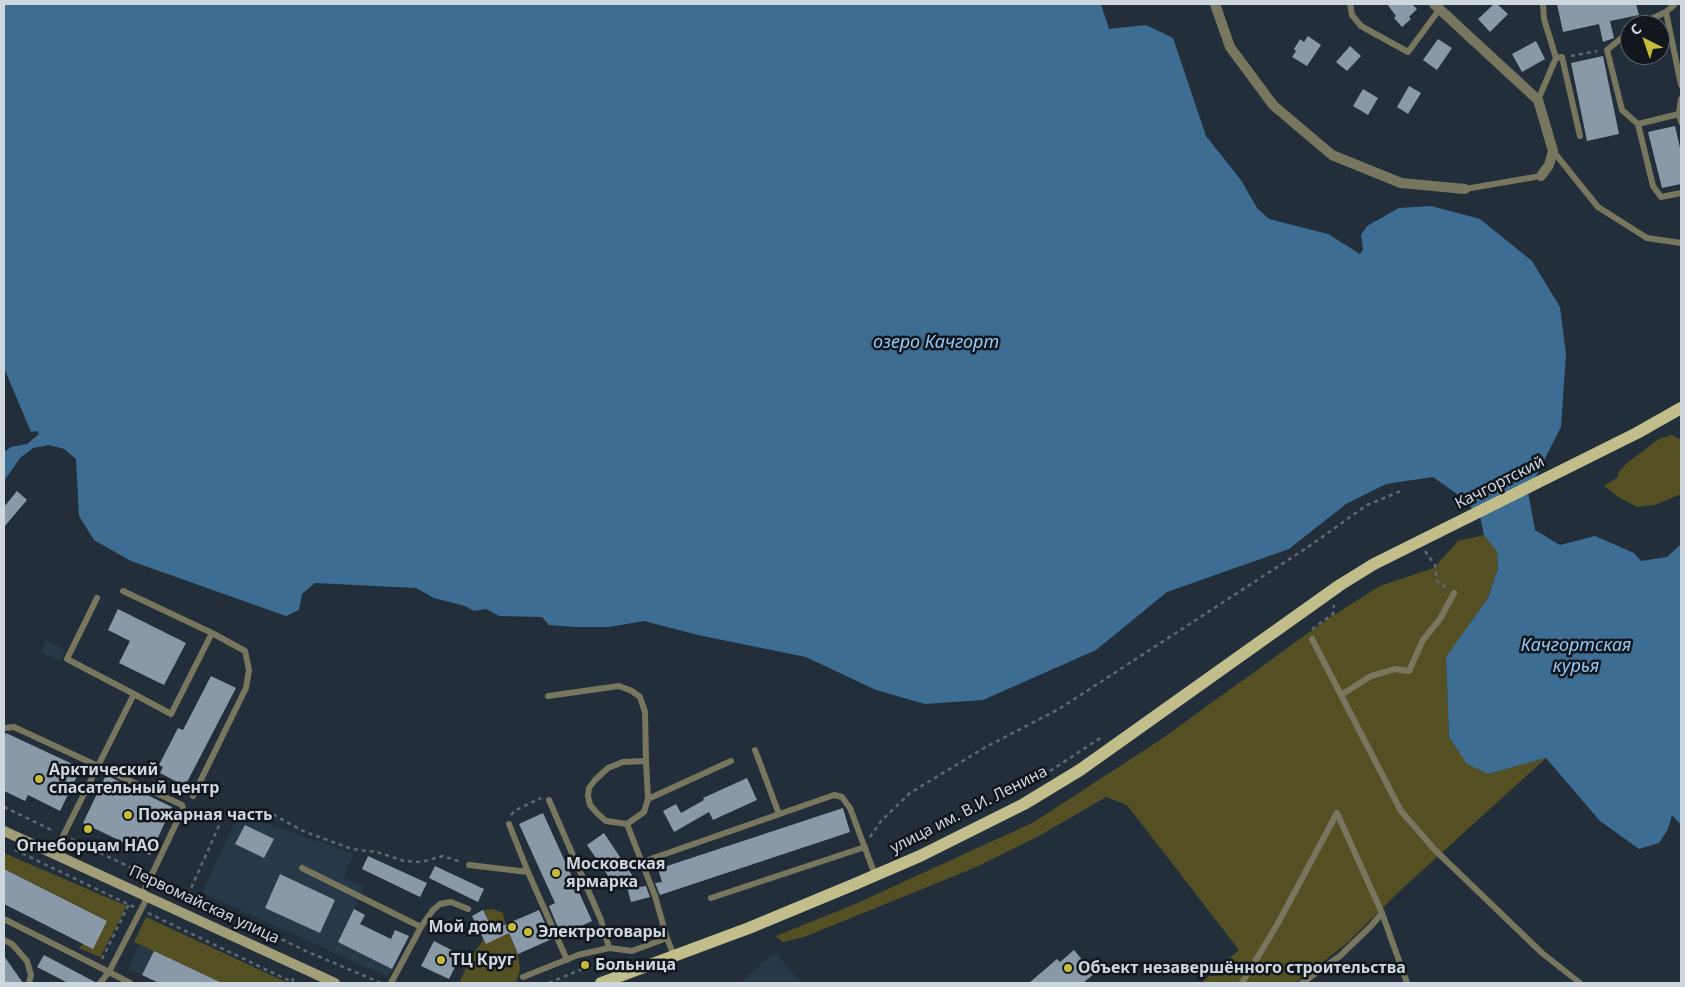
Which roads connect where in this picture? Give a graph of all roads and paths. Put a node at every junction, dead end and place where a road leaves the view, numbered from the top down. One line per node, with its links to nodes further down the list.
1 (1215, 4): 20 (street)
2 (1350, 4): 5 (lane)
3 (1543, 4): 10 (lane)
4 (1674, 4): 6 (lane)
5 (1436, 7): 13 (street)
6 (1666, 12): 7 (lane); 11 (lane)
7 (1660, 15)
8 (1620, 39): 9 (lane)
9 (1607, 50): 10 (path); 16 (lane)
10 (1559, 57): 13 (lane); 17 (lane)
11 (1681, 84)
12 (1681, 99): 14 (lane)
13 (1538, 100): 18 (street)
14 (1679, 114): 15 (lane); 16 (lane)
15 (1681, 122)
16 (1638, 124): 21 (lane)
17 (1580, 136)
18 (1553, 151): 19 (street); 22 (lane)
19 (1541, 176): 20 (lane)
20 (1465, 189)
21 (1681, 193)
22 (1681, 243)
23 (1681, 408): 25 (main road, Качгортский)
24 (1401, 491): 53 (path)
25 (1423, 545): 27 (path); 60 (main road, улица им. В.И. Ленина)
26 (123, 591): 30 (lane)
27 (1454, 593): 33 (lane)
28 (97, 598): 32 (lane)
29 (1334, 603): 31 (path)
30 (212, 633): 32 (lane); 43 (lane)
31 (1312, 639): 33 (lane)
32 (134, 694): 40 (lane)
33 (1341, 695): 95 (lane)
34 (548, 696): 38 (lane)
35 (4, 728): 40 (lane)
36 (1108, 733): 41 (path)
37 (754, 750): 48 (lane)
38 (646, 761): 44 (lane); 50 (lane)
39 (731, 761): 44 (lane)
40 (98, 765): 52 (lane); 61 (lane)
41 (1043, 776)
42 (1027, 786): 46 (path)
43 (193, 796)
44 (648, 799): 50 (lane)
45 (549, 800): 49 (path); 73 (lane)
46 (1002, 800)
47 (4, 807): 52 (path)
48 (779, 814): 53 (lane); 56 (lane)
49 (509, 824): 59 (lane)
50 (627, 824): 56 (lane)
51 (4, 832): 55 (main road, Первомайская улица)
52 (62, 835): 55 (lane); 61 (path)
53 (865, 847): 60 (lane); 64 (lane)
54 (13, 849): 65 (path)
55 (54, 854): 62 (main road, Первомайская улица)
56 (642, 862): 71 (lane)
57 (469, 865): 59 (lane); 63 (path)
58 (302, 868): 70 (lane)
59 (528, 872): 77 (lane)
60 (875, 875): 75 (main road, улица им. В.И. Ленина)
61 (150, 877): 62 (lane); 63 (path)
62 (145, 895): 67 (lane); 87 (main road, Первомайская улица)
63 (188, 895): 74 (path)
64 (711, 898)
65 (129, 904): 67 (path); 79 (path)
66 (468, 909): 70 (lane)
67 (141, 910): 80 (lane); 83 (path)
68 (1382, 912): 92 (lane); 93 (lane); 94 (lane)
69 (4, 919): 79 (lane)
70 (421, 927): 89 (lane)
71 (667, 938): 73 (lane); 75 (lane)
72 (4, 940): 84 (lane)
73 (609, 948): 77 (lane)
74 (306, 951): 76 (path); 88 (path)
75 (674, 956): 91 (main road, улица им. В.И. Ленина)
76 (303, 958)
77 (568, 960): 82 (lane)
78 (626, 960): 90 (path)
79 (98, 966): 80 (lane)
80 (109, 972): 85 (lane); 86 (lane)
81 (296, 974): 83 (path)
82 (523, 977)
83 (294, 982)
84 (29, 983)
85 (100, 983)
86 (130, 983)
87 (335, 983)
88 (381, 983)
89 (391, 983)
90 (549, 983)
91 (601, 983)
92 (1242, 983)
93 (1302, 983)
94 (1407, 983)
95 (1580, 983)

